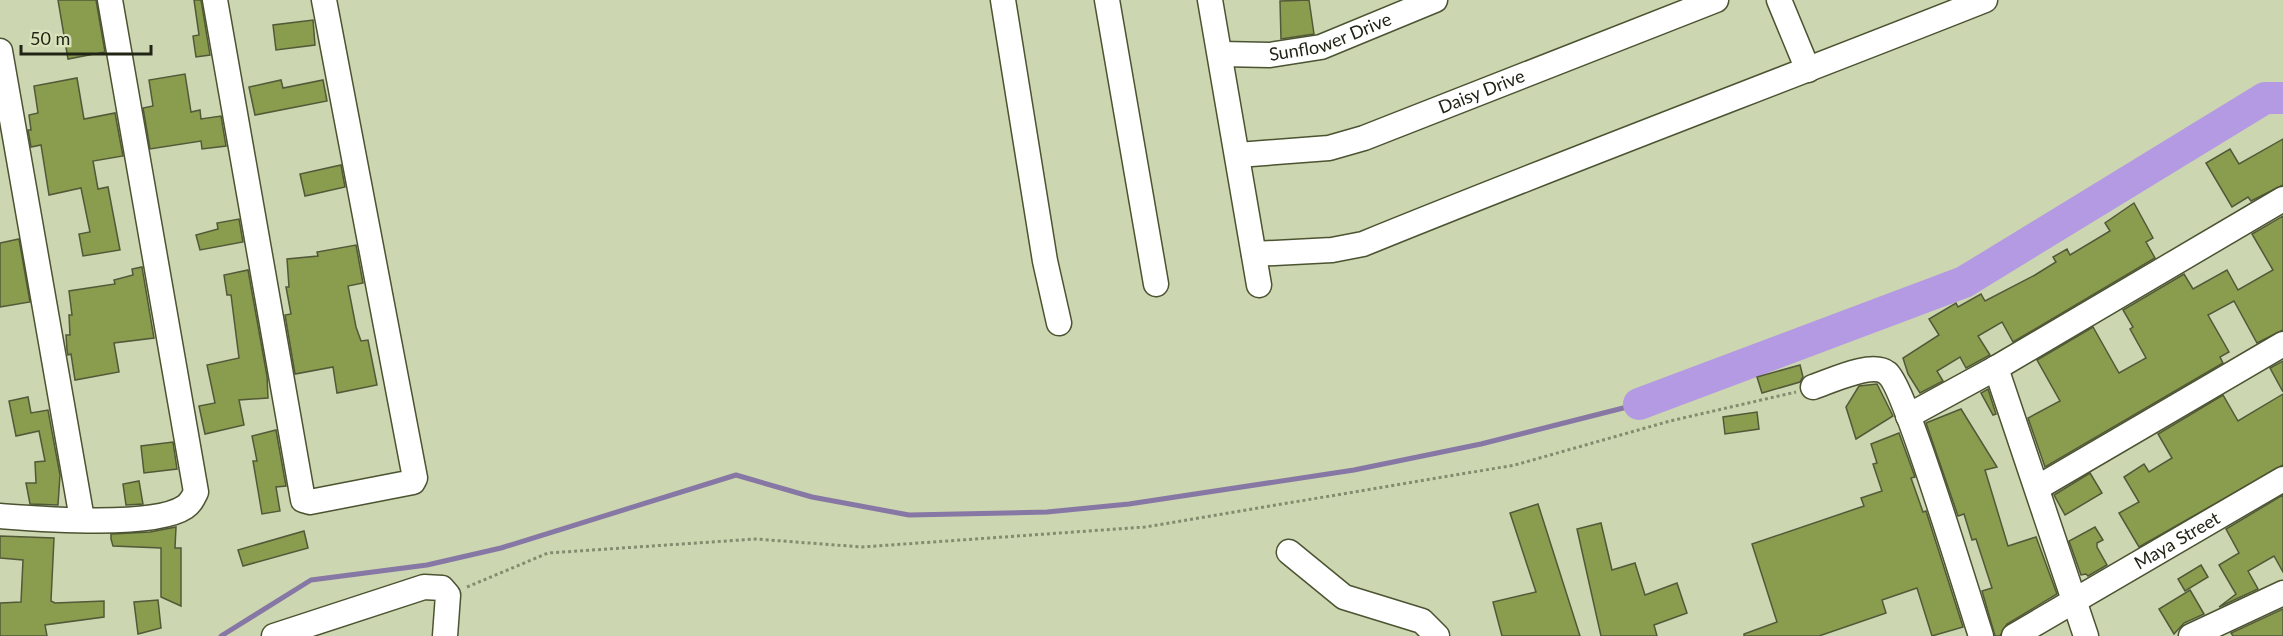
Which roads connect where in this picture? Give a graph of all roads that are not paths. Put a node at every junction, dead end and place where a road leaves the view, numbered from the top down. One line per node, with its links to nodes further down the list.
1 (110, 0): 27 (street)
2 (215, 0): 3 (street)
3 (324, 0)
4 (1003, 0): 19 (street)
5 (1107, 0): 17 (street)
6 (1210, 0): 12 (street)
7 (1435, 0): 12 (street, Sunflower Drive)
8 (1716, 0): 14 (street, Daisy Drive)
9 (1779, 0): 13 (street)
10 (1985, 0): 13 (street)
11 (0, 51): 27 (street)
12 (1221, 54): 14 (street)
13 (1808, 70): 16 (street)
14 (1238, 155): 16 (street)
15 (2283, 199): 21 (street)
16 (1254, 254): 18 (street)
17 (1156, 284)
18 (1259, 285)
19 (1059, 323)
20 (2283, 344): 25 (street)
21 (1996, 368): 23 (street); 25 (street)
22 (1813, 387): 23 (street)
23 (1908, 416): 34 (street)
24 (2283, 479): 30 (street, Maya Street)
25 (2037, 488): 30 (street)
26 (0, 516): 27 (street)
27 (82, 519)
28 (1289, 552): 33 (street)
29 (2283, 593): 37 (street)
30 (2073, 603): 35 (street, Maya Street); 36 (street)
31 (274, 636): 32 (street)
32 (445, 636)
33 (1437, 636)
34 (1981, 636)
35 (2014, 636)
36 (2086, 636)
37 (2191, 636)

